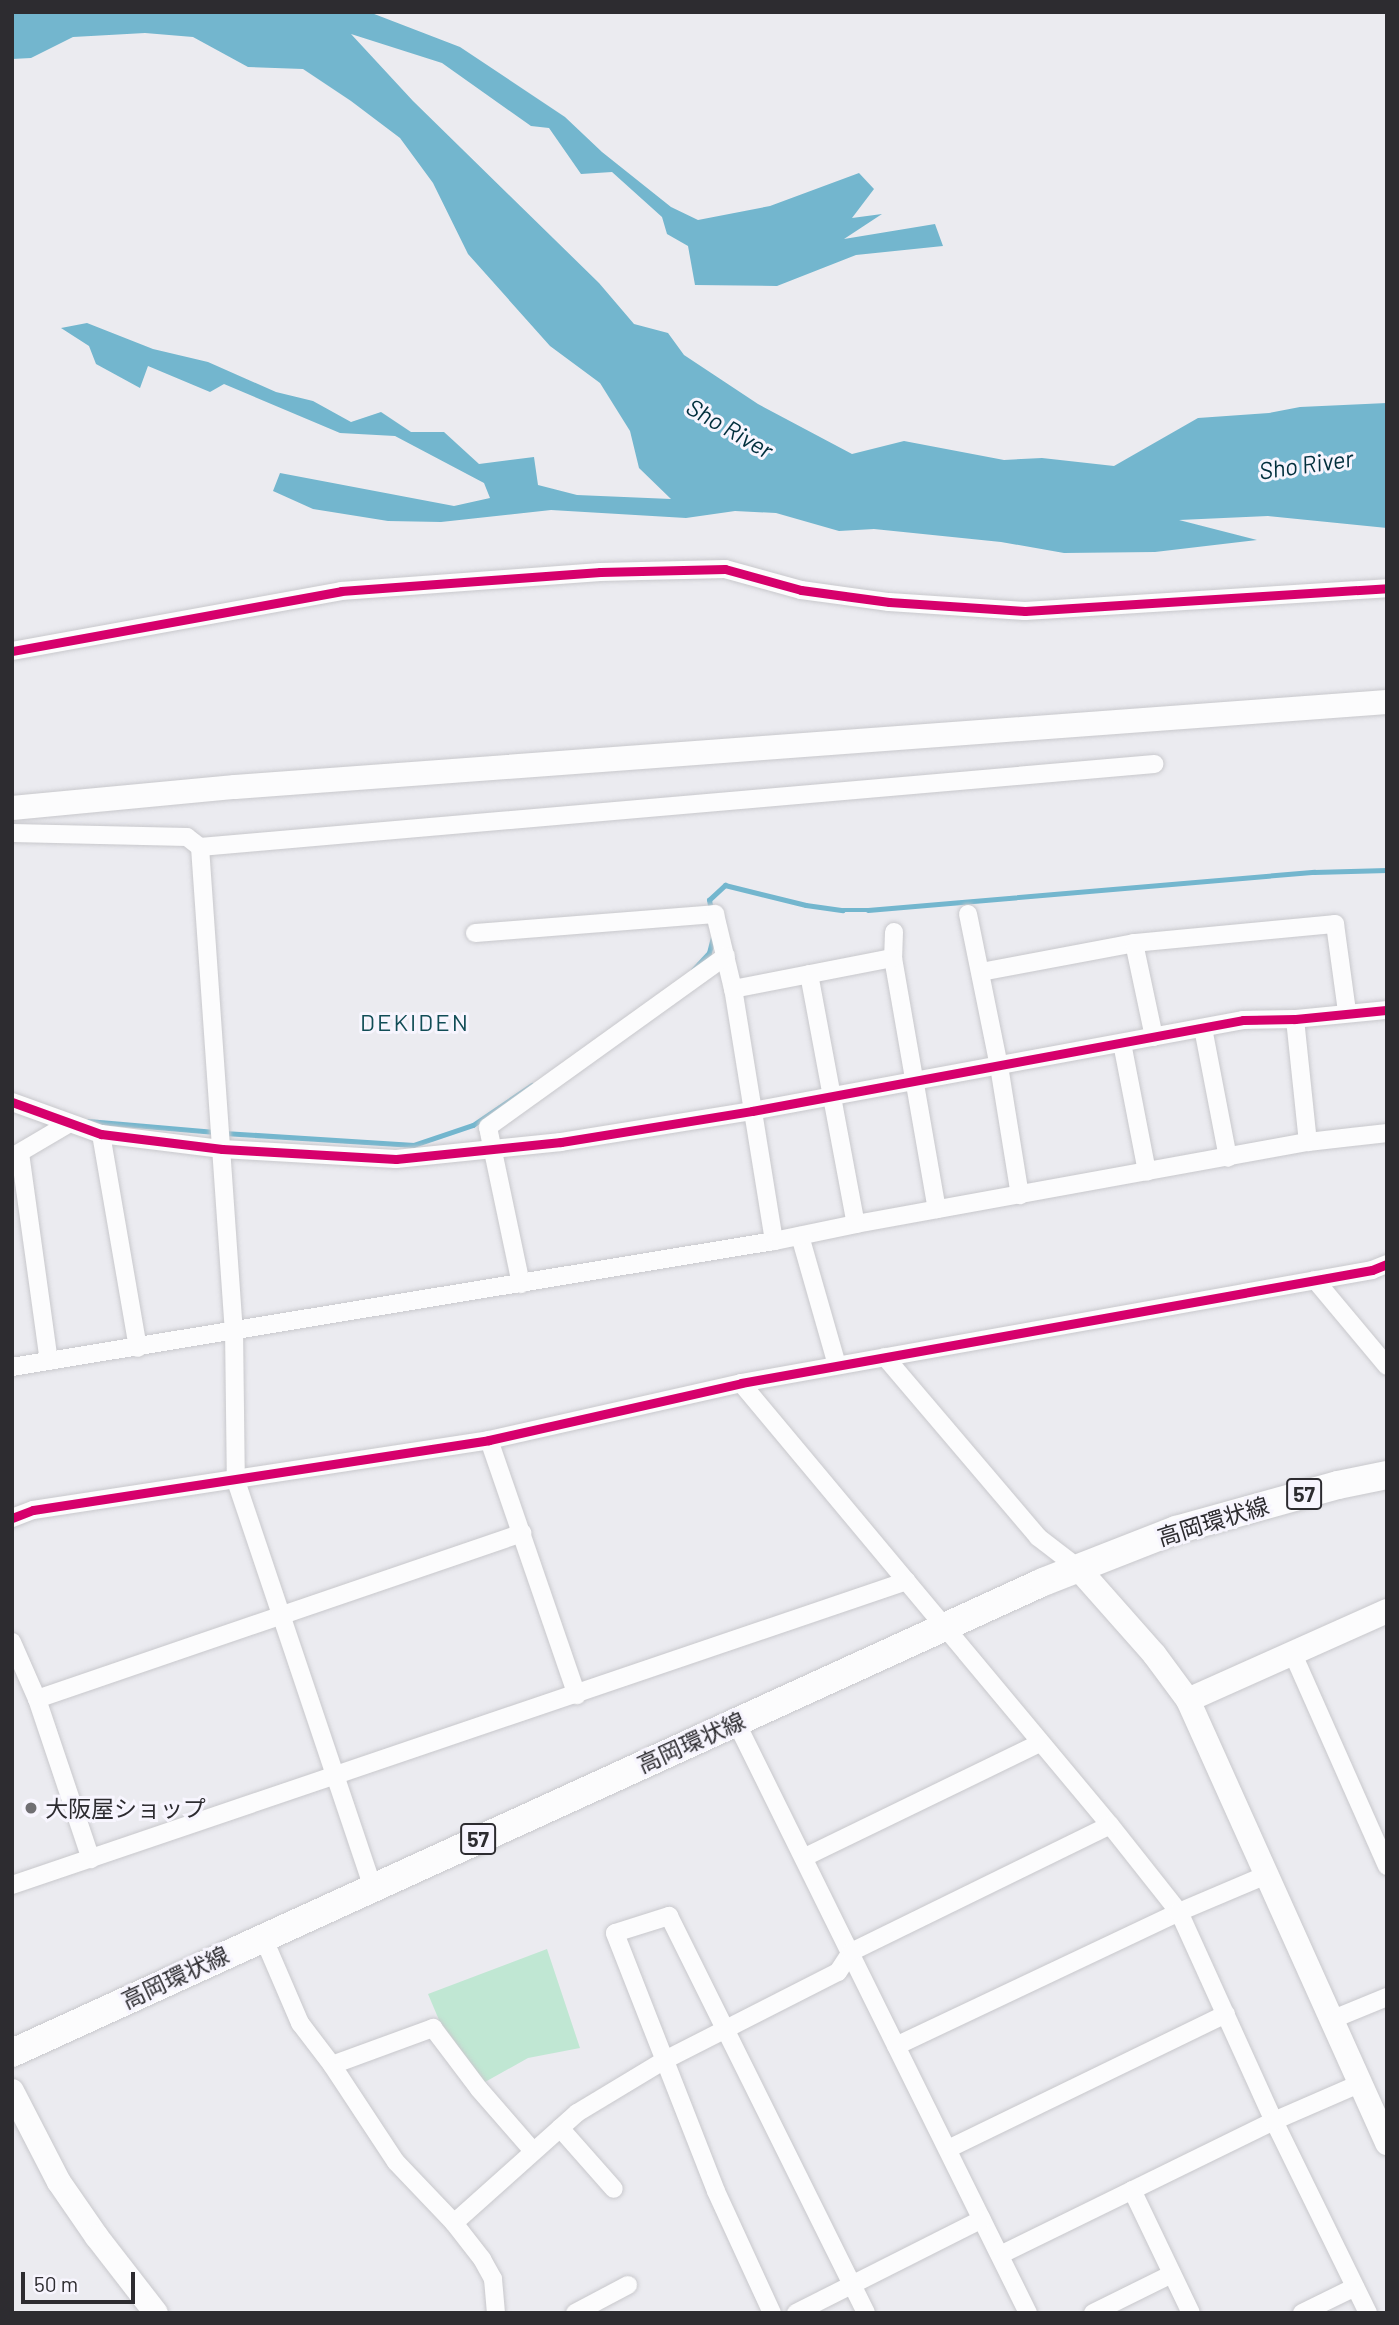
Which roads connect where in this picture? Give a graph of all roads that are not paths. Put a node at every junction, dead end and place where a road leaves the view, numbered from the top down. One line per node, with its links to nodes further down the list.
1 (1387, 588): 2 (street)
2 (12, 651)
3 (1387, 702): 5 (street)
4 (1154, 764): 7 (street)
5 (12, 808)
6 (12, 833): 7 (street)
7 (200, 846): 32 (street)
8 (968, 914): 14 (street)
9 (894, 932): 13 (street)
10 (475, 933): 12 (street)
11 (1133, 943): 14 (street); 18 (street); 21 (street)
12 (726, 956): 16 (street); 33 (street)
13 (893, 958): 15 (street); 24 (street)
14 (981, 972): 23 (street)
15 (809, 974): 16 (street); 25 (street)
16 (733, 989): 27 (street)
17 (1387, 1010): 18 (street)
18 (1347, 1012): 19 (street)
19 (1295, 1019): 20 (street); 31 (street)
20 (1203, 1028): 21 (street); 35 (street)
21 (1154, 1037): 22 (street)
22 (1122, 1043): 23 (street); 36 (street)
23 (999, 1066): 24 (street); 37 (street)
24 (916, 1082): 25 (street); 38 (street)
25 (834, 1094): 27 (street); 39 (street)
26 (12, 1102): 28 (street)
27 (752, 1111): 33 (street); 41 (street)
28 (70, 1123): 30 (street); 34 (street)
29 (1387, 1133): 31 (street)
30 (101, 1134): 32 (street); 46 (street)
31 (1308, 1142): 35 (street)
32 (222, 1149): 33 (street); 45 (street)
33 (494, 1149): 44 (street)
34 (16, 1155): 48 (street)
35 (1228, 1158): 36 (street)
36 (1147, 1172): 37 (street)
37 (1020, 1195): 38 (street)
38 (937, 1209): 39 (street)
39 (856, 1224): 40 (street)
40 (800, 1236): 41 (street); 49 (street)
41 (774, 1241): 44 (street)
42 (1387, 1264): 43 (street)
43 (1315, 1280): 47 (street); 50 (street)
44 (521, 1284): 45 (street)
45 (234, 1328): 46 (street); 55 (street)
46 (138, 1348): 48 (street)
47 (885, 1357): 49 (street); 58 (street)
48 (49, 1361): 51 (street)
49 (837, 1365): 52 (street)
50 (1387, 1366)
51 (12, 1367)
52 (741, 1383): 53 (street); 59 (street)
53 (489, 1440): 55 (street); 57 (street)
54 (1387, 1475): 58 (main road, 高岡環状線 / 57)
55 (236, 1481): 56 (street); 61 (street)
56 (12, 1518)
57 (522, 1534): 61 (street); 65 (street)
58 (1077, 1567): 62 (main road, 高岡環状線 / 57); 67 (street)
59 (907, 1581): 62 (street); 65 (street)
60 (1387, 1611): 64 (street)
61 (284, 1617): 66 (street); 70 (street)
62 (945, 1626): 68 (main road, 高岡環状線 / 57); 69 (street)
63 (12, 1642): 66 (street)
64 (1293, 1654): 67 (street); 74 (street)
65 (577, 1695): 70 (street)
66 (37, 1699): 73 (street)
67 (1188, 1700): 75 (street)
68 (736, 1722): 72 (street); 77 (main road, 高岡環状線 / 57)
69 (1040, 1743): 71 (street); 72 (street)
70 (335, 1776): 73 (street); 77 (street)
71 (1110, 1825): 78 (street); 80 (street)
72 (805, 1857): 80 (street)
73 (91, 1859): 76 (street)
74 (1387, 1866)
75 (1266, 1875): 78 (street); 83 (street)
76 (12, 1885)
77 (373, 1886): 79 (main road, 高岡環状線 / 57)
78 (1179, 1912): 82 (street); 85 (street)
79 (263, 1937): 86 (main road, 高岡環状線 / 57); 88 (street)
80 (851, 1952): 84 (street); 85 (street)
81 (1387, 1997): 83 (street)
82 (1226, 2014): 91 (street); 94 (street)
83 (1331, 2020): 89 (street)
84 (728, 2030): 87 (street); 87 (street); 103 (street)
85 (896, 2046): 94 (street)
86 (12, 2053)
87 (665, 2060): 92 (street); 109 (street)
88 (332, 2065): 95 (street); 99 (street)
89 (1359, 2084): 91 (street); 93 (street)
90 (12, 2091): 107 (street)
91 (1274, 2121): 97 (street); 104 (street)
92 (560, 2128): 95 (street); 96 (street)
93 (1387, 2143)
94 (948, 2150): 98 (street)
95 (533, 2151): 99 (street)
96 (614, 2189)
97 (1132, 2190): 100 (street); 101 (street)
98 (982, 2219): 100 (street); 103 (street)
99 (454, 2223): 106 (street)
100 (1000, 2255): 112 (street)
101 (1172, 2274): 113 (street); 114 (street)
102 (628, 2285): 105 (street)
103 (852, 2285): 110 (street); 111 (street)
104 (1355, 2287): 115 (street); 116 (street)
105 (607, 2305): 108 (street)
106 (494, 2312)
107 (156, 2313)
108 (575, 2313)
109 (772, 2313)
110 (796, 2313)
111 (866, 2313)
112 (1028, 2313)
113 (1093, 2313)
114 (1191, 2313)
115 (1302, 2313)
116 (1368, 2313)

